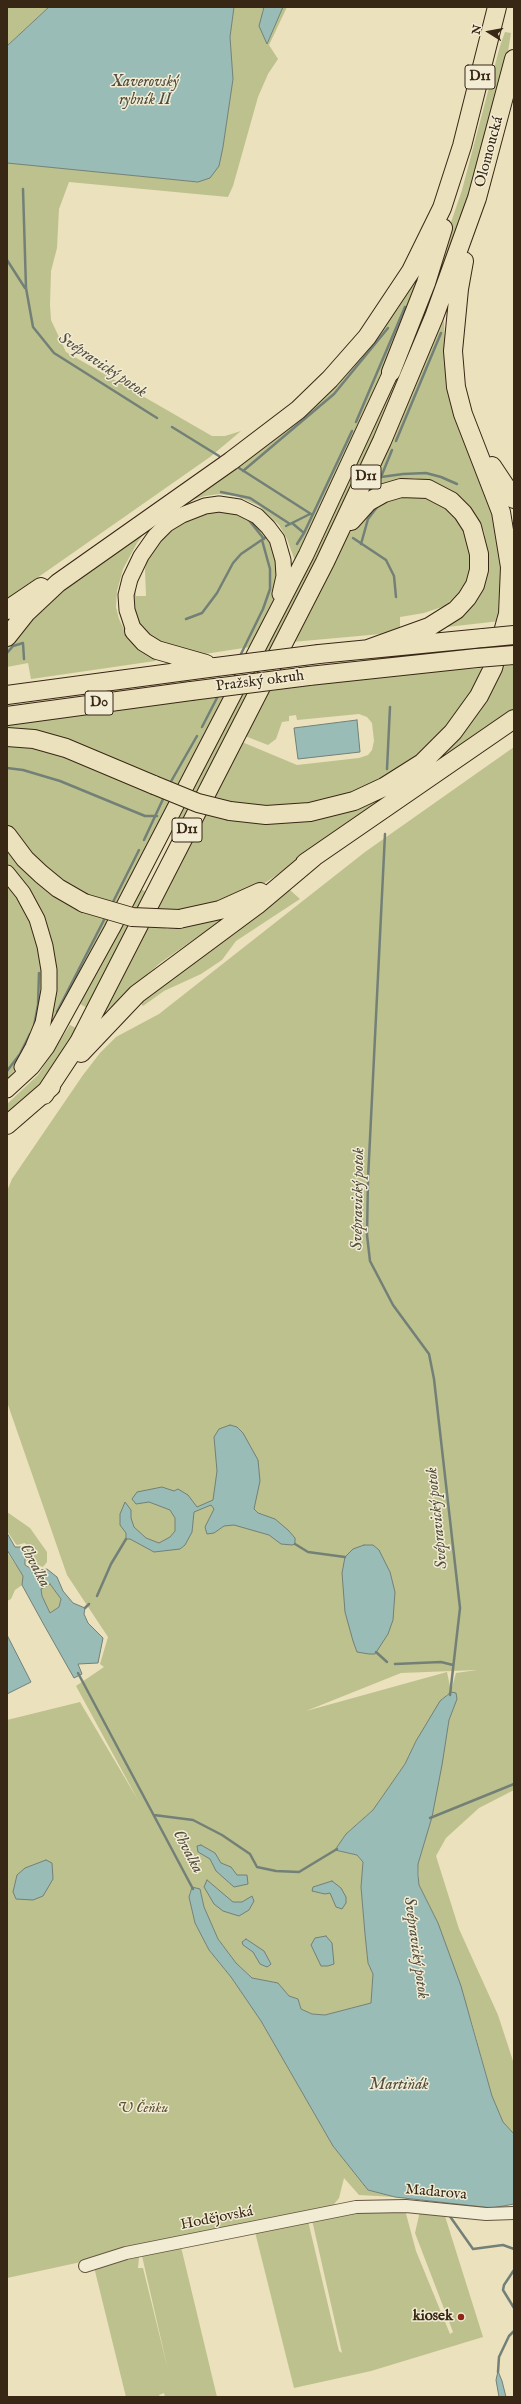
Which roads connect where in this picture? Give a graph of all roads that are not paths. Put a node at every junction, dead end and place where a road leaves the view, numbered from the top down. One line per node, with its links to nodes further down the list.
1 (497, 7): 3 (highway, Olomoucká / D11)
2 (514, 59): 4 (highway, Olomoucká / D11)
3 (462, 146): 6 (highway, D11); 8 (highway)
4 (478, 198): 5 (highway); 9 (highway, D11)
5 (455, 323): 7 (highway); 21 (highway, bridge)
6 (391, 372): 11 (main road)
7 (514, 498)
8 (105, 548): 10 (highway); 14 (highway)
9 (325, 562): 15 (highway); 27 (highway, D11)
10 (7, 610)
11 (266, 630): 12 (main road); 26 (main road)
12 (134, 631): 17 (highway)
13 (514, 635): 15 (highway, Pražský okruh / D0, bridge)
14 (7, 637)
15 (368, 649): 17 (highway, Pražský okruh / D0, bridge)
16 (514, 655): 19 (highway, Pražský okruh / D0, bridge)
17 (208, 667): 18 (highway, Pražský okruh / D0)
18 (7, 695)
19 (7, 716)
20 (514, 719): 23 (highway)
21 (7, 737)
22 (7, 835): 23 (highway, bridge)
23 (314, 857): 27 (highway)
24 (7, 873): 25 (main road)
25 (7, 1084)
26 (7, 1090)
27 (44, 1095): 28 (highway, D11)
28 (7, 1125)
29 (356, 2207): 30 (street, Madarova); 31 (street, Hodějovská)
30 (514, 2213)
31 (85, 2266)

